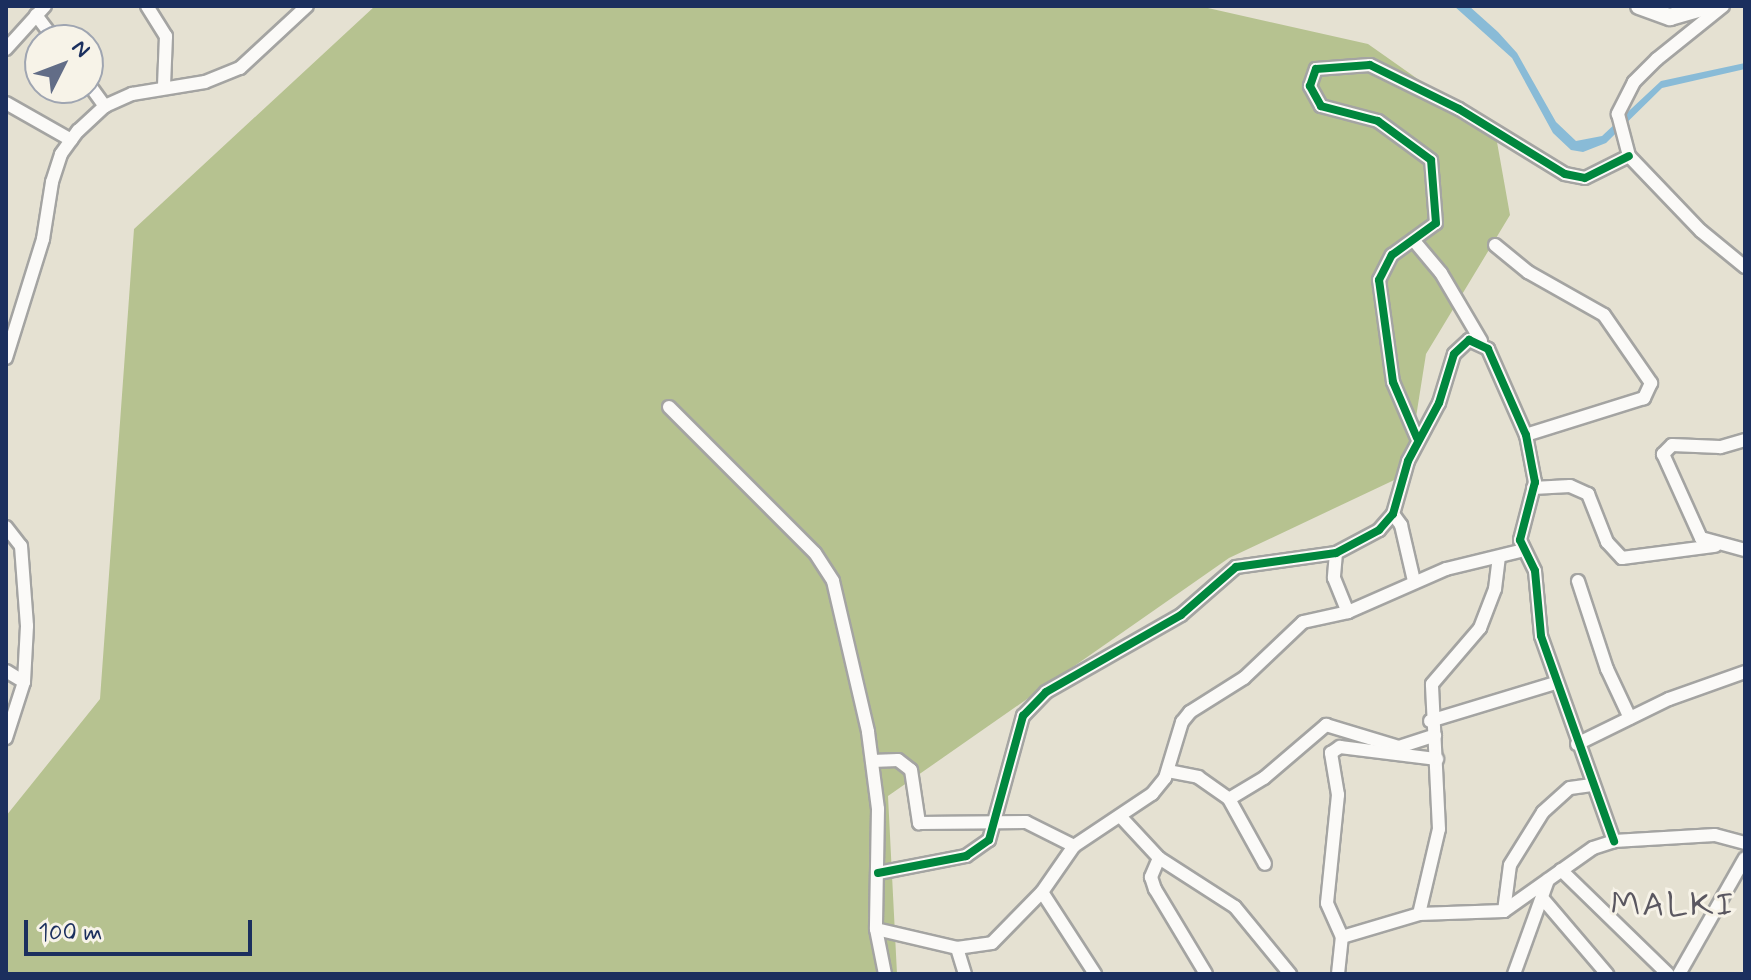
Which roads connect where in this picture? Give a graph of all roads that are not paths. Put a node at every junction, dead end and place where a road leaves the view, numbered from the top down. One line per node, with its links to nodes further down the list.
1 (147, 6): 9 (street)
2 (288, 6): 7 (street)
3 (1639, 6): 4 (street)
4 (1708, 6)
5 (1723, 6): 13 (street)
6 (40, 10): 8 (street)
7 (303, 11): 9 (street)
8 (6, 49)
9 (164, 86): 11 (street)
10 (6, 103): 12 (street)
11 (105, 106): 12 (street)
12 (71, 140): 18 (street)
13 (1629, 156): 14 (street); 16 (street)
14 (1415, 242): 17 (street); 21 (street)
15 (1495, 245): 20 (street)
16 (1745, 267)
17 (1481, 341): 20 (street); 21 (street)
18 (6, 358)
19 (669, 407): 44 (street)
20 (1526, 435): 23 (street)
21 (1417, 438): 24 (street)
22 (1745, 440): 26 (street)
23 (1533, 488): 26 (street); 27 (street)
24 (1393, 514): 29 (street); 31 (street)
25 (6, 527): 36 (street)
26 (1715, 546): 28 (street)
27 (1524, 550): 30 (street); 37 (street)
28 (1745, 550)
29 (1336, 553): 33 (street); 49 (street)
30 (1499, 557): 31 (street); 39 (street)
31 (1414, 581): 33 (street)
32 (1578, 581): 38 (street)
33 (1348, 612): 45 (street)
34 (6, 671): 36 (street)
35 (1745, 672): 38 (street)
36 (24, 682): 41 (street)
37 (1555, 683): 39 (street); 42 (street)
38 (1630, 718): 42 (street)
39 (1430, 721): 40 (street)
40 (1435, 735): 43 (street); 47 (street)
41 (6, 738)
42 (1577, 744): 46 (street)
43 (1437, 759): 62 (street); 64 (street)
44 (872, 761): 49 (street); 57 (street)
45 (1168, 771): 47 (street); 48 (street)
46 (1592, 785): 50 (street); 61 (street)
47 (1229, 799): 54 (street)
48 (1120, 816): 52 (street); 53 (street)
49 (998, 820): 52 (street); 57 (street)
50 (1614, 841): 51 (street); 56 (street)
51 (1745, 843)
52 (1074, 846): 59 (street)
53 (1159, 858): 69 (street); 70 (street)
54 (1265, 864)
55 (1743, 865): 75 (street)
56 (1561, 870): 58 (street); 74 (street)
57 (878, 873): 63 (street)
58 (1548, 880): 60 (street); 61 (street)
59 (1042, 892): 65 (street); 68 (street)
60 (1543, 899): 72 (street); 73 (street)
61 (1504, 911): 62 (street)
62 (1419, 914): 64 (street)
63 (876, 929): 65 (street); 66 (street)
64 (1342, 937): 71 (street)
65 (957, 948): 67 (street)
66 (885, 974)
67 (965, 974)
68 (1095, 974)
69 (1206, 974)
70 (1290, 974)
71 (1338, 974)
72 (1514, 974)
73 (1607, 974)
74 (1668, 974)
75 (1679, 974)

